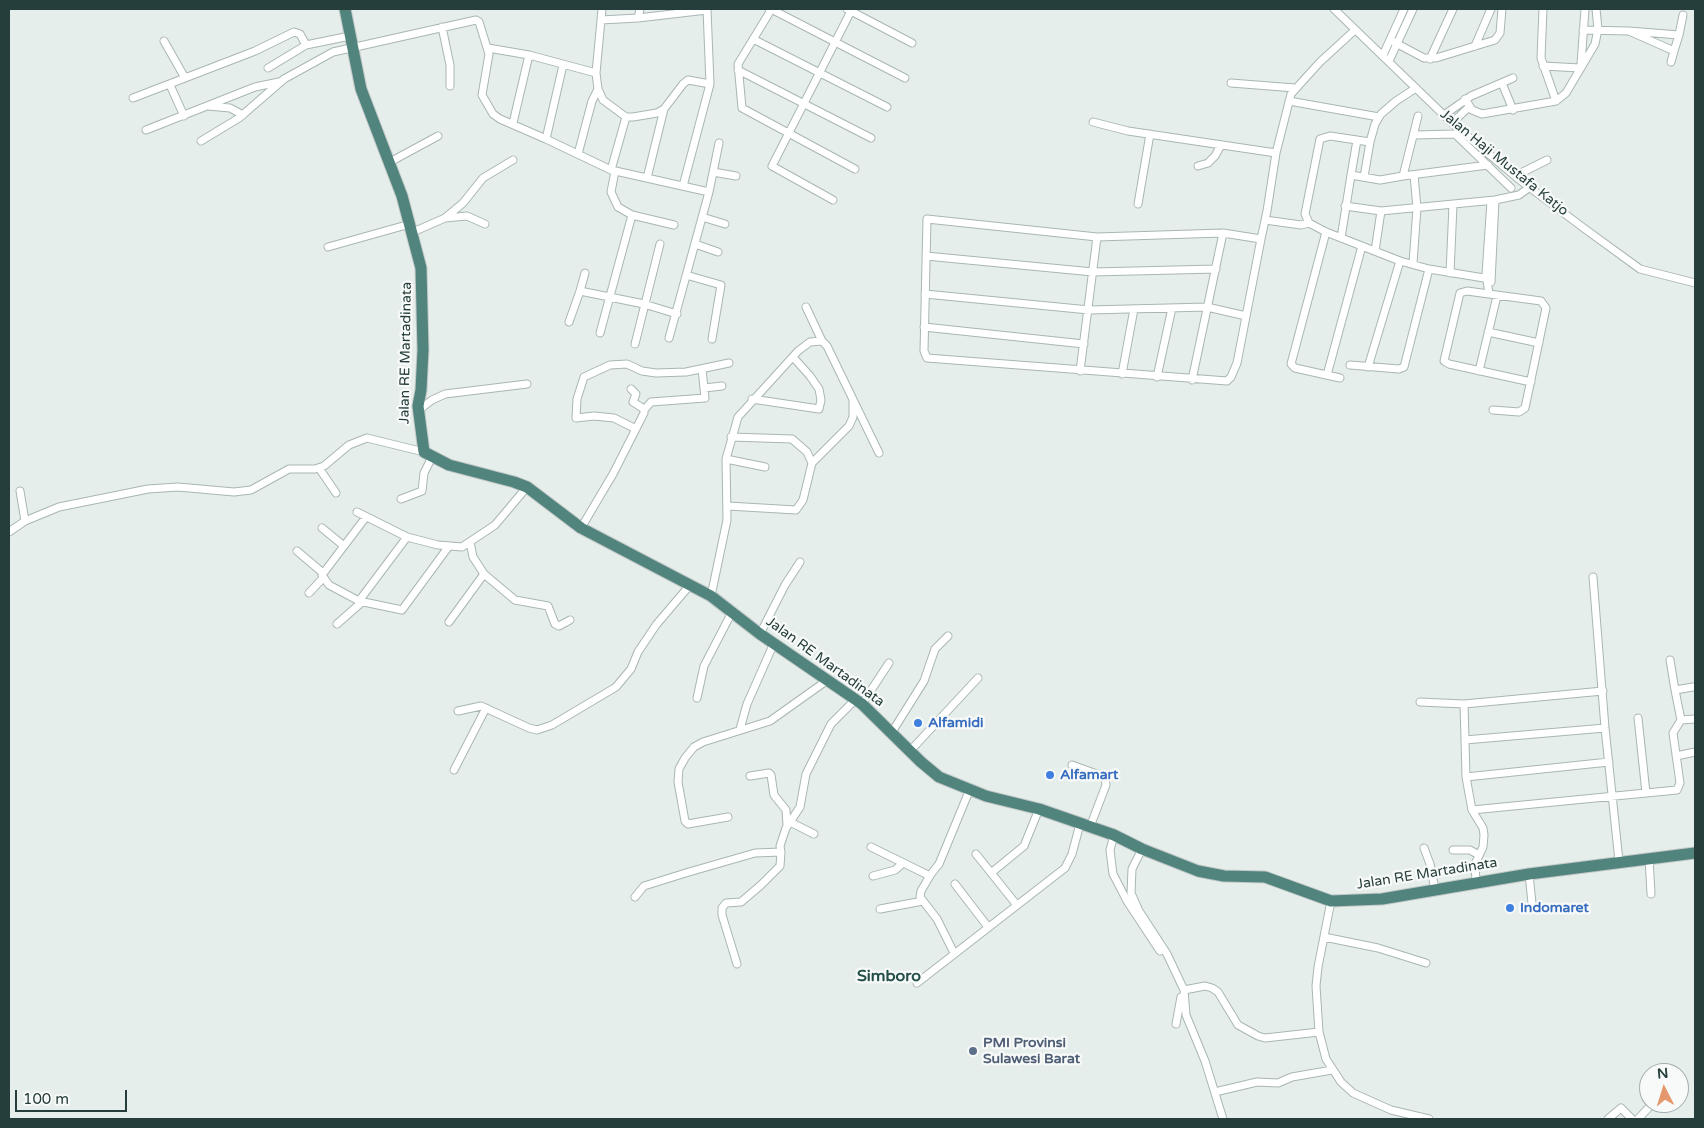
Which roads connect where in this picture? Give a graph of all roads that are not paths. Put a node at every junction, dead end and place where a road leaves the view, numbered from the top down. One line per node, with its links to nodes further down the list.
1 (346, 9): 28 (highway, Jalan RE Martadinata)
2 (602, 9): 19 (street)
3 (640, 9): 18 (street)
4 (770, 9): 26 (street); 29 (street)
5 (1334, 9): 21 (street, Jalan Haji Mustafa Katjo)
6 (1404, 9): 30 (street)
7 (1413, 9): 30 (street)
8 (1453, 9): 38 (street)
9 (1491, 9): 33 (street)
10 (1502, 9): 33 (street)
11 (1543, 9): 42 (street)
12 (1585, 9): 22 (street)
13 (1596, 9): 23 (street)
14 (675, 10): 15 (street); 18 (street)
15 (707, 10): 54 (street)
16 (850, 10): 29 (street); 31 (street)
17 (1683, 15): 25 (street)
18 (638, 18): 19 (street)
19 (600, 20): 46 (street)
20 (442, 27): 28 (street); 34 (street); 56 (street)
21 (1355, 30): 37 (street, Jalan Haji Mustafa Katjo); 57 (street)
22 (1583, 30): 23 (street); 43 (street)
23 (1598, 30): 24 (street); 43 (street)
24 (1629, 31): 25 (street); 35 (street)
25 (1679, 35): 35 (street)
26 (754, 39): 45 (street); 47 (street)
27 (164, 42): 48 (street)
28 (351, 42): 32 (street); 51 (street); 95 (highway, Jalan RE Martadinata)
29 (834, 42): 47 (street); 49 (street)
30 (1394, 42): 37 (street); 38 (street); 39 (street)
31 (912, 43)
32 (306, 45): 44 (street); 48 (street)
33 (1475, 46): 38 (street)
34 (488, 48): 36 (street); 78 (street)
35 (1674, 51): 40 (street)
36 (529, 55): 41 (street); 78 (street)
37 (1383, 55): 39 (street, Jalan Haji Mustafa Katjo)
38 (1430, 59)
39 (1389, 61): 58 (street, Jalan Haji Mustafa Katjo)
40 (1671, 62)
41 (563, 65): 46 (street); 85 (street)
42 (1543, 66): 43 (street); 63 (street)
43 (1580, 66): 63 (street)
44 (268, 68)
45 (738, 70): 64 (street); 80 (street)
46 (596, 73): 59 (street)
47 (820, 73): 64 (street); 66 (street)
48 (186, 78): 55 (street)
49 (905, 78)
50 (1513, 78): 53 (street)
51 (279, 82): 65 (street); 70 (street)
52 (1231, 83): 57 (street)
53 (1502, 83): 61 (street); 69 (street)
54 (710, 84): 68 (street); 108 (street)
55 (170, 85): 60 (street); 72 (street)
56 (450, 86)
57 (1295, 88): 62 (street)
58 (1416, 88): 71 (street, Jalan Haji Mustafa Katjo); 75 (street)
59 (598, 89): 74 (street); 92 (street)
60 (133, 98)
61 (1465, 99): 67 (street); 71 (street)
62 (1289, 101): 75 (street); 91 (street)
63 (1556, 101): 69 (street)
64 (802, 103): 80 (street); 84 (street)
65 (206, 106): 70 (street); 72 (street)
66 (887, 107)
67 (1469, 107): 69 (street); 77 (street)
68 (664, 109): 74 (street); 106 (street)
69 (1513, 110)
70 (243, 115): 87 (street)
71 (1444, 115): 77 (street, Jalan Haji Mustafa Katjo)
72 (184, 116): 79 (street)
73 (1418, 116): 82 (street)
74 (626, 117): 99 (street)
75 (1379, 117): 88 (street)
76 (1094, 122): 81 (street)
77 (1452, 123): 107 (street, Jalan Haji Mustafa Katjo)
78 (513, 124): 85 (street)
79 (146, 130)
80 (788, 133): 98 (street); 113 (street)
81 (1150, 134): 90 (street); 115 (street)
82 (1414, 135): 96 (street); 104 (street)
83 (438, 136): 95 (street)
84 (871, 138)
85 (546, 139): 92 (street)
86 (1357, 140): 88 (street); 101 (street); 124 (street)
87 (201, 141)
88 (1370, 142): 105 (street)
89 (719, 143): 100 (street)
90 (1221, 145): 91 (street); 97 (street)
91 (1276, 153): 123 (street)
92 (578, 154): 99 (street)
93 (513, 160): 122 (street)
94 (1547, 160): 107 (street)
95 (390, 162): 128 (highway, Jalan RE Martadinata)
96 (1488, 165): 102 (street); 109 (street)
97 (1198, 166)
98 (855, 169)
99 (613, 171): 106 (street); 120 (street)
100 (713, 172): 103 (street); 111 (street)
101 (1351, 175): 105 (street); 117 (street)
102 (1414, 175): 104 (street); 118 (street)
103 (736, 176)
104 (1403, 176): 105 (street)
105 (1364, 177)
106 (647, 178): 108 (street)
107 (1518, 178): 109 (street); 110 (street, Jalan Haji Mustafa Katjo)
108 (683, 186): 111 (street)
109 (1511, 188): 112 (street)
110 (1530, 188): 112 (street); 149 (street, Jalan Haji Mustafa Katjo)
111 (709, 192): 121 (street)
112 (1507, 196): 114 (street)
113 (833, 200)
114 (1493, 201): 116 (street); 150 (street)
115 (1138, 204)
116 (1453, 205): 118 (street); 147 (street)
117 (1345, 206): 119 (street); 132 (street)
118 (1417, 208): 119 (street); 142 (street)
119 (1381, 211): 138 (street)
120 (632, 215): 127 (street); 154 (street)
121 (702, 217): 126 (street); 135 (street)
122 (445, 218): 125 (street); 128 (street)
123 (1265, 220): 124 (street); 133 (street)
124 (1309, 223): 129 (street)
125 (485, 224)
126 (725, 224)
127 (674, 225)
128 (411, 228): 137 (street); 192 (highway, Jalan RE Martadinata)
129 (1326, 232): 132 (street); 181 (street)
130 (1224, 233): 131 (street); 133 (street); 143 (street)
131 (1097, 237): 140 (street); 145 (street)
132 (1341, 238): 136 (street)
133 (1261, 239): 162 (street)
134 (660, 244): 155 (street)
135 (695, 244): 139 (street); 148 (street)
136 (1362, 246): 138 (street); 181 (street)
137 (328, 247)
138 (1375, 251): 141 (street)
139 (718, 252)
140 (926, 256): 145 (street); 152 (street)
141 (1400, 261): 142 (street); 176 (street)
142 (1413, 263): 144 (street)
143 (1216, 269): 145 (street); 156 (street)
144 (1429, 269): 147 (street); 176 (street)
145 (1093, 272): 160 (street)
146 (585, 273): 151 (street)
147 (1450, 273): 150 (street)
148 (686, 275): 161 (street); 168 (street)
149 (1695, 283)
150 (1489, 285): 153 (street); 178 (street)
151 (580, 291): 154 (street); 163 (street)
152 (924, 294): 160 (street); 164 (street)
153 (1497, 296): 165 (street); 170 (street)
154 (610, 298): 155 (street); 166 (street)
155 (644, 304): 161 (street); 171 (street)
156 (1207, 307): 158 (street); 162 (street); 184 (street)
157 (806, 308): 169 (street)
158 (1172, 308): 159 (street); 182 (street)
159 (1134, 309): 160 (street); 180 (street)
160 (1089, 310): 172 (street)
161 (677, 314): 167 (street)
162 (1246, 316): 184 (street)
163 (569, 322)
164 (924, 327): 172 (street); 179 (street)
165 (1488, 332): 170 (street); 178 (street)
166 (600, 333)
167 (670, 338)
168 (712, 339)
169 (822, 341): 173 (street); 191 (street)
170 (1539, 343): 185 (street)
171 (635, 344)
172 (1084, 344): 179 (street)
173 (792, 357): 190 (street); 190 (street)
174 (729, 363): 177 (street)
175 (1350, 365): 176 (street)
176 (1368, 367)
177 (702, 369): 189 (street); 195 (street)
178 (1479, 370): 185 (street)
179 (1080, 371): 180 (street)
180 (1122, 374): 182 (street)
181 (1327, 375): 183 (street)
182 (1157, 377): 184 (street)
183 (1340, 378)
184 (1192, 380)
185 (1531, 382): 194 (street)
186 (527, 384): 192 (street)
187 (722, 386): 189 (street)
188 (631, 388): 193 (street)
189 (704, 388): 193 (street)
190 (752, 399): 196 (street)
191 (853, 400): 197 (street); 200 (street)
192 (418, 408): 198 (highway, Jalan RE Martadinata)
193 (644, 410): 195 (street)
194 (1493, 410)
195 (636, 428): 212 (street)
196 (731, 437): 199 (street); 200 (street)
197 (879, 453)
198 (428, 455): 202 (street); 203 (highway, Jalan RE Martadinata); 206 (street)
199 (726, 458): 201 (street); 207 (street)
200 (812, 462): 207 (street)
201 (765, 467)
202 (319, 468): 205 (street); 210 (street)
203 (527, 487): 212 (highway, Jalan RE Martadinata); 215 (street)
204 (20, 491): 210 (street)
205 (336, 493)
206 (401, 499)
207 (728, 506): 225 (street)
208 (357, 512): 209 (street)
209 (366, 517): 214 (street); 216 (street)
210 (25, 521): 213 (street)
211 (322, 528): 216 (street)
212 (581, 528): 223 (highway, Jalan RE Martadinata)
213 (9, 532)
214 (407, 537): 217 (street); 226 (street)
215 (470, 542): 217 (street); 220 (street)
216 (344, 546): 221 (street)
217 (449, 546): 226 (street)
218 (297, 552): 221 (street)
219 (800, 562): 231 (street)
220 (484, 574): 228 (street); 229 (street)
221 (323, 576): 224 (street); 226 (street)
222 (1593, 578): 240 (street)
223 (690, 585): 225 (highway, Jalan RE Martadinata); 245 (street)
224 (309, 593)
225 (711, 596): 227 (highway, Jalan RE Martadinata)
226 (361, 601): 230 (street)
227 (732, 612): 231 (highway, Jalan RE Martadinata); 241 (street)
228 (570, 620)
229 (449, 622)
230 (337, 624)
231 (760, 634): 233 (highway, Jalan RE Martadinata)
232 (948, 636): 252 (street)
233 (774, 643): 237 (highway, Jalan RE Martadinata); 251 (street)
234 (1670, 660): 239 (street)
235 (889, 663): 242 (street)
236 (978, 678): 254 (street)
237 (828, 679): 242 (highway, Jalan RE Martadinata); 251 (street)
238 (1693, 687): 239 (street)
239 (1675, 690): 249 (street)
240 (1603, 691): 244 (street); 250 (street)
241 (698, 698)
242 (859, 702): 252 (highway, Jalan RE Martadinata); 268 (street)
243 (1420, 702): 244 (street)
244 (1464, 704): 253 (street)
245 (486, 708): 246 (street); 259 (street)
246 (458, 711)
247 (1638, 718): 263 (street)
248 (1695, 719): 249 (street)
249 (1681, 720): 256 (street)
250 (1605, 728): 253 (street); 257 (street)
251 (740, 729): 267 (street)
252 (892, 732): 254 (highway, Jalan RE Martadinata)
253 (1464, 740): 261 (street)
254 (910, 752): 262 (highway, Jalan RE Martadinata)
255 (1695, 752): 256 (street)
256 (1676, 756): 263 (street)
257 (1609, 762): 261 (street); 264 (street)
258 (1072, 765): 269 (street)
259 (454, 770)
260 (750, 776): 268 (street)
261 (1466, 777): 266 (street)
262 (970, 789): 265 (highway, Jalan RE Martadinata); 284 (street)
263 (1646, 793): 264 (street)
264 (1613, 796): 266 (street); 281 (street)
265 (1039, 808): 269 (highway, Jalan RE Martadinata); 283 (street)
266 (1472, 810): 279 (street)
267 (728, 817)
268 (788, 824): 270 (street); 276 (street)
269 (1085, 826): 271 (highway, Jalan RE Martadinata); 296 (street)
270 (814, 834)
271 (1114, 834): 274 (highway, Jalan RE Martadinata); 292 (street)
272 (870, 847): 282 (street)
273 (1424, 848): 289 (street)
274 (1142, 849): 292 (street); 294 (highway, Jalan RE Martadinata)
275 (1453, 850): 279 (street)
276 (781, 852): 291 (street); 303 (street)
277 (976, 854): 283 (street)
278 (1695, 854): 280 (highway, Jalan RE Martadinata)
279 (1479, 855): 287 (street)
280 (1649, 858): 281 (highway, Jalan RE Martadinata); 290 (street)
281 (1619, 861): 285 (highway, Jalan RE Martadinata)
282 (903, 863): 284 (street); 286 (street)
283 (991, 873): 296 (street)
284 (931, 874): 293 (street)
285 (1528, 874): 287 (highway, Jalan RE Martadinata); 295 (street)
286 (873, 876)
287 (1476, 882): 289 (highway, Jalan RE Martadinata)
288 (955, 884): 298 (street)
289 (1435, 889): 294 (highway, Jalan RE Martadinata)
290 (1651, 894)
291 (635, 897)
292 (1130, 900): 301 (street)
293 (923, 901): 297 (street); 300 (street)
294 (1331, 901): 299 (street)
295 (1532, 902)
296 (1016, 904): 298 (street)
297 (880, 908)
298 (988, 927): 300 (street)
299 (1324, 937): 302 (street); 307 (street)
300 (954, 953): 304 (street)
301 (1165, 954): 305 (street); 306 (street)
302 (1426, 963)
303 (737, 964)
304 (917, 983)
305 (1184, 990): 306 (street); 307 (street)
306 (1183, 1013): 309 (street)
307 (1319, 1032): 308 (street)
308 (1332, 1070): 309 (street); 311 (street)
309 (1215, 1092): 310 (street)
310 (1223, 1119)
311 (1429, 1119)
312 (1610, 1119): 313 (street)
313 (1632, 1119)

